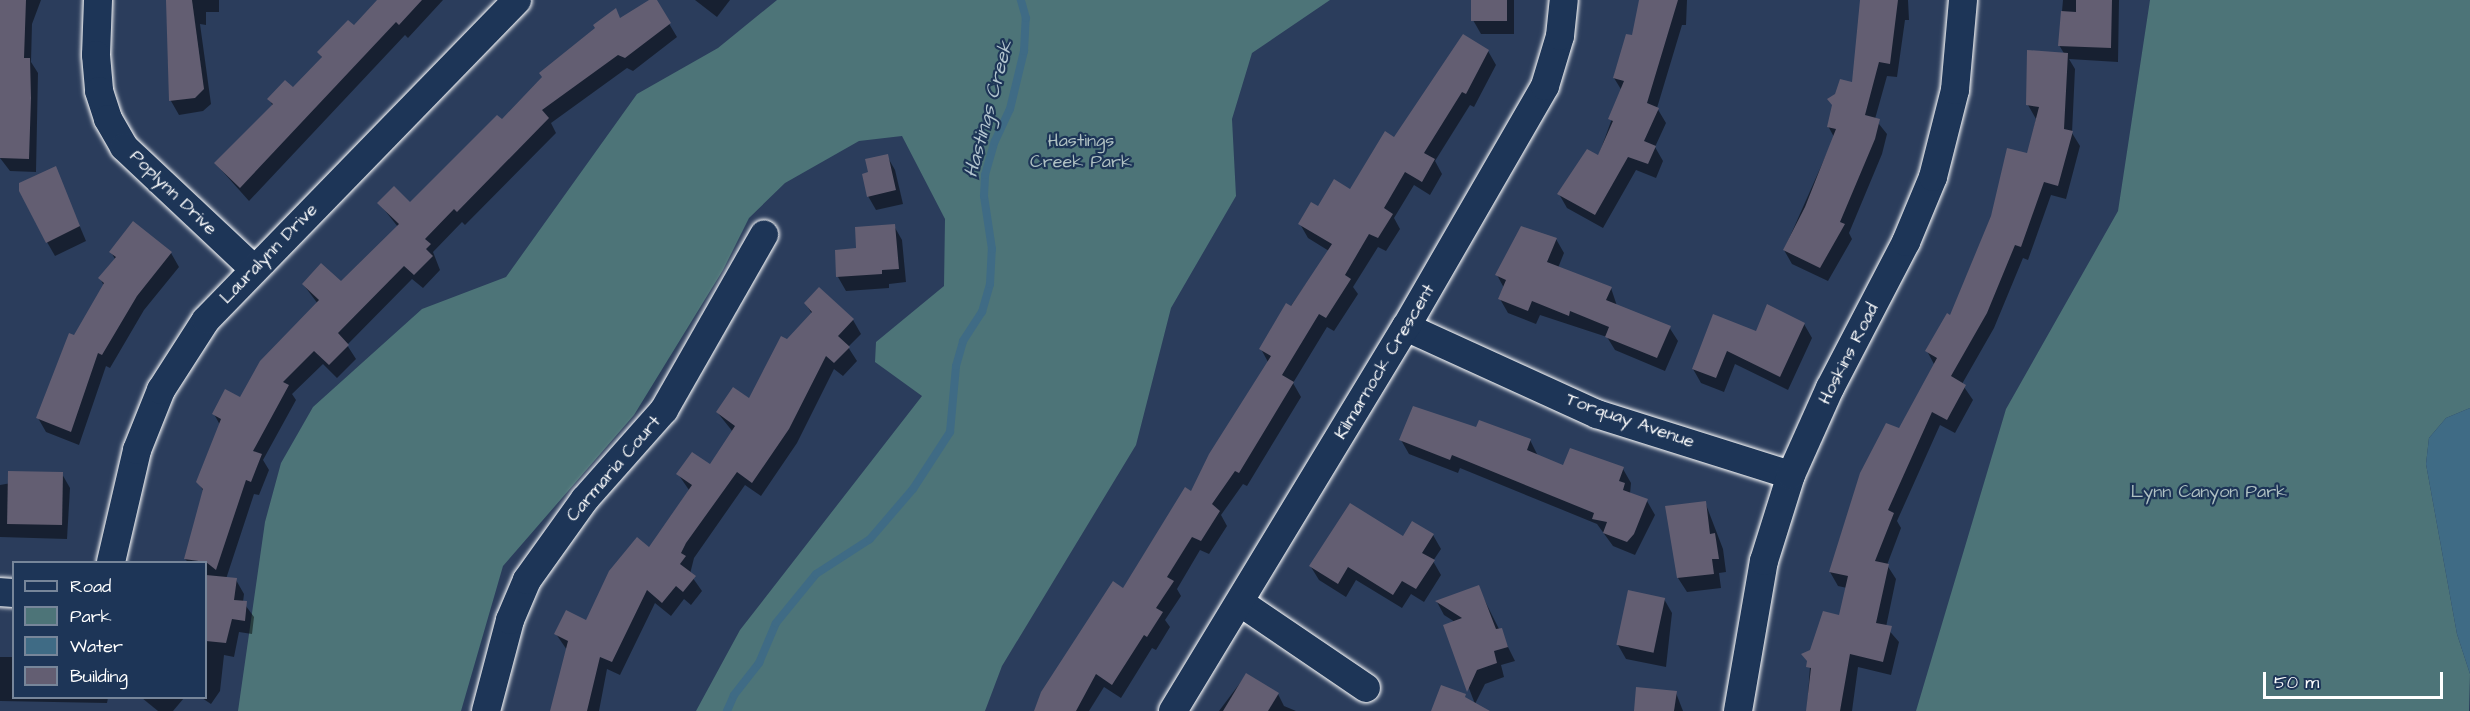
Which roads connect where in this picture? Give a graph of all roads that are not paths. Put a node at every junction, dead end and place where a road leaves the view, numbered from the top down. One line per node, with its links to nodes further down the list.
1 (98, 0): 6 (street, Poplynn Drive)
2 (517, 0): 6 (street, Lauralynn Drive)
3 (1564, 0): 7 (street, Kilmarnock Crescent)
4 (1963, 0): 8 (street, Hoskins Road)
5 (764, 235): 12 (street, Carmaria Court)
6 (254, 269): 9 (street, Lauralynn Drive)
7 (1406, 327): 8 (street, Torquay Avenue); 10 (street, Kilmarnock Crescent)
8 (1791, 475): 14 (street, Hoskins Road)
9 (111, 561)
10 (1240, 603): 11 (street); 13 (street, Kilmarnock Crescent)
11 (1366, 688)
12 (486, 711)
13 (1173, 711)
14 (1738, 711)

